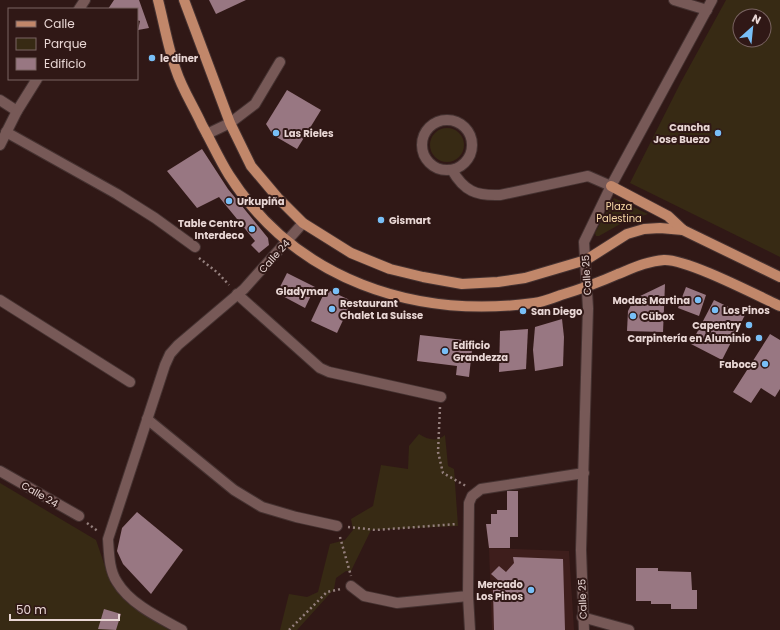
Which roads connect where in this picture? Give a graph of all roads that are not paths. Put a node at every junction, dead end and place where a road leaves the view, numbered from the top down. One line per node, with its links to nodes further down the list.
1 (158, 0): 12 (main road)
2 (184, 0): 10 (main road)
3 (674, 0): 5 (street)
4 (712, 0): 5 (street, Calle 25)
5 (707, 10): 15 (street, Calle 25)
6 (280, 62): 10 (street)
7 (35, 80): 9 (street)
8 (0, 100): 9 (street)
9 (17, 111): 11 (street)
10 (230, 123): 12 (street); 16 (main road)
11 (6, 132): 13 (street); 19 (street)
12 (207, 134): 18 (main road)
13 (0, 145)
14 (452, 170): 14 (street); 15 (street)
15 (611, 186): 17 (main road); 20 (street, Calle 25)
16 (303, 223): 18 (street, Calle 24); 20 (main road)
17 (683, 230): 20 (main road); 21 (main road)
18 (287, 242): 22 (main road); 23 (street, Calle 24)
19 (195, 247)
20 (586, 260): 22 (street, Calle 25)
21 (780, 277)
22 (587, 286): 25 (main road); 30 (street, Calle 25)
23 (241, 292): 27 (street); 28 (street, Calle 24)
24 (0, 300): 26 (street)
25 (780, 306)
26 (130, 382)
27 (441, 397)
28 (147, 419): 32 (street); 36 (street, Calle 24)
29 (0, 471): 31 (street, Calle 24)
30 (584, 473): 34 (street); 35 (street, Calle 25)
31 (79, 516)
32 (337, 526)
33 (351, 586): 34 (street)
34 (468, 596): 37 (street)
35 (582, 618): 38 (street, Calle 25); 39 (street)
36 (182, 630)
37 (470, 630)
38 (584, 630)
39 (630, 630)

